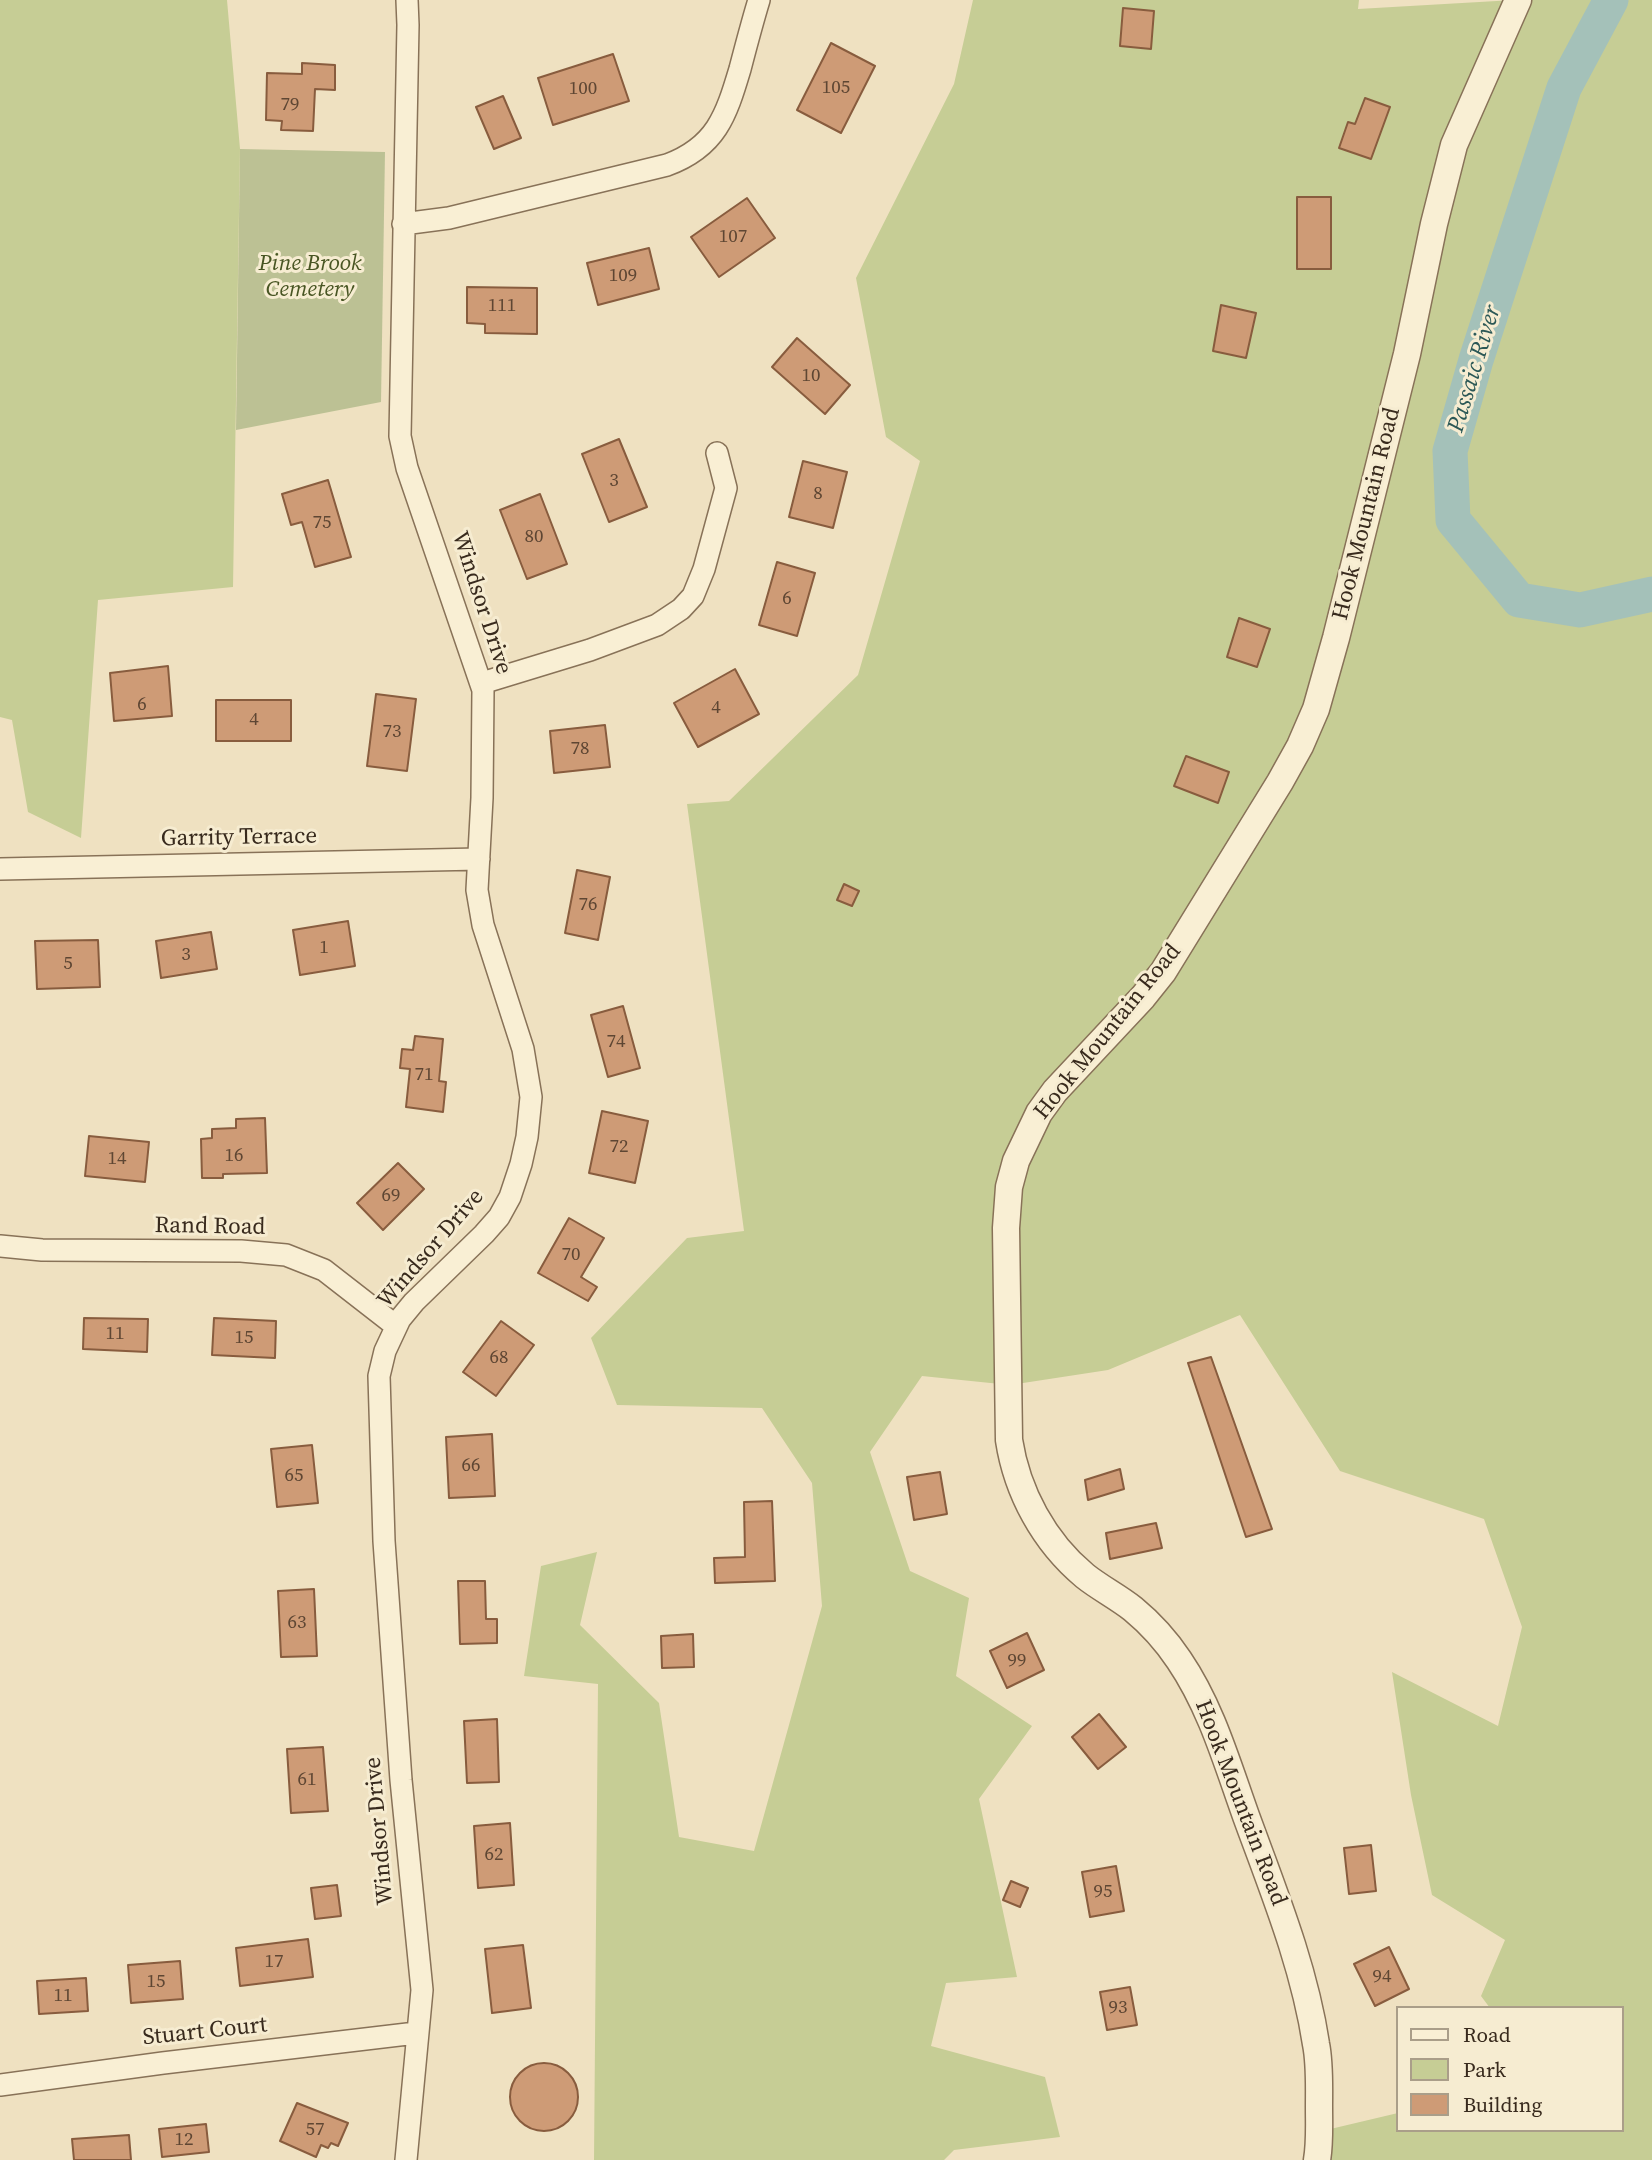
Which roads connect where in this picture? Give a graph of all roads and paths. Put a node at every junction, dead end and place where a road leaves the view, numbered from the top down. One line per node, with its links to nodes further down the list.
1 (407, 0): 4 (street, Windsor Drive)
2 (759, 0): 4 (street)
3 (1518, 0): 14 (street, Hook Mountain Road)
4 (402, 224): 6 (street, Windsor Drive)
5 (717, 453): 6 (street)
6 (482, 683): 7 (street, Windsor Drive)
7 (479, 859): 8 (street, Garrity Terrace); 10 (street, Windsor Drive)
8 (0, 869)
9 (0, 1246): 10 (street, Rand Road)
10 (396, 1326): 11 (street, Windsor Drive)
11 (416, 2033): 12 (street, Stuart Court); 13 (street, Windsor Drive)
12 (0, 2085)
13 (405, 2160)
14 (1317, 2160)

